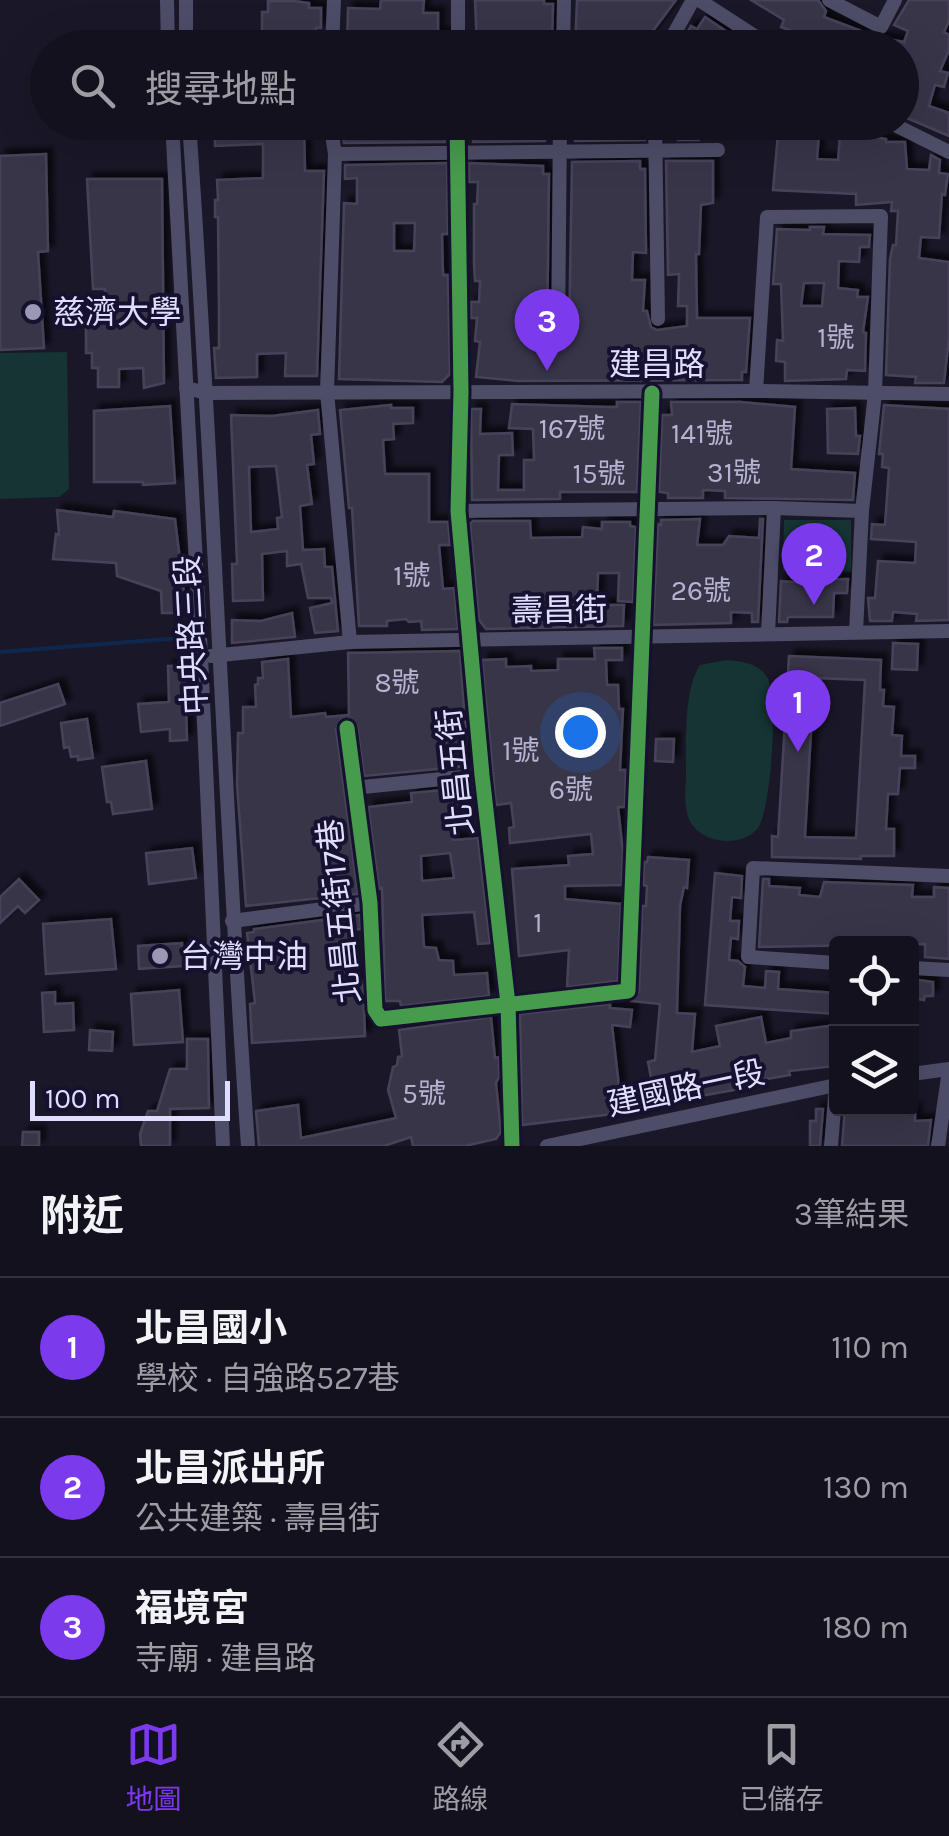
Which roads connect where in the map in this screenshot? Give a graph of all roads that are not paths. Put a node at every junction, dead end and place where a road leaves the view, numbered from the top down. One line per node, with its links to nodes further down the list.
1 (167, 0): 9 (street)
2 (186, 0): 10 (street)
3 (334, 0): 11 (street)
4 (458, 0): 12 (street)
5 (564, 0): 13 (street)
6 (696, 0): 14 (street); 15 (street)
7 (828, 0): 8 (street)
8 (895, 0)
9 (168, 30)
10 (186, 30)
11 (333, 30)
12 (458, 30)
13 (563, 30)
14 (677, 30)
15 (744, 30)
16 (919, 137): 26 (street)
17 (173, 140): 31 (street, 中央路三段)
18 (189, 140): 33 (street, 中央路三段)
19 (332, 140): 28 (street)
20 (457, 140): 24 (street, 北昌五街)
21 (560, 140): 27 (street)
22 (655, 140): 25 (street)
23 (718, 150): 25 (street)
24 (457, 152): 27 (street); 28 (street); 35 (street, 北昌五街)
25 (655, 152): 27 (street); 29 (street)
26 (949, 152)
27 (560, 153): 30 (street)
28 (334, 154): 34 (street)
29 (658, 319)
30 (558, 336)
31 (186, 388): 33 (street, 建昌路); 50 (street, 中央路三段)
32 (756, 391): 36 (street, 建昌路); 37 (street, 建昌路); 37 (street)
33 (208, 392): 34 (street, 建昌路); 49 (street, 中央路三段)
34 (327, 392): 35 (street, 建昌路); 48 (street)
35 (461, 392): 36 (street, 建昌路); 41 (street, 北昌五街)
36 (652, 393): 40 (street)
37 (875, 393): 38 (street, 建昌路); 42 (street)
38 (949, 394)
39 (774, 508): 40 (street); 42 (street); 45 (street)
40 (647, 509): 41 (street); 46 (street)
41 (458, 511): 47 (street, 北昌五街)
42 (862, 511): 44 (street)
43 (949, 631): 44 (street, 壽昌街)
44 (856, 632): 45 (street, 壽昌街)
45 (768, 634): 46 (street, 壽昌街)
46 (641, 636): 47 (street, 壽昌街); 60 (street)
47 (469, 640): 48 (street, 壽昌街); 52 (street, 北昌五街)
48 (350, 642): 49 (street, 壽昌街)
49 (220, 655): 50 (street, 壽昌街); 56 (street, 中央路三段)
50 (201, 656): 65 (street, 中央路三段)
51 (347, 728): 53 (street, 北昌五街17巷)
52 (482, 775): 53 (street); 60 (street, 北昌五街)
53 (353, 788): 55 (street, 北昌五街17巷)
54 (949, 876): 57 (street)
55 (370, 903): 56 (street); 60 (street, 北昌五街17巷)
56 (232, 921): 66 (street, 中央路三段)
57 (829, 963)
58 (919, 968): 59 (street)
59 (949, 970)
60 (508, 1004): 67 (street, 北昌五街)
61 (949, 1070): 62 (street); 70 (street)
62 (919, 1073)
63 (829, 1086): 68 (street, 建國路一段)
64 (833, 1116): 69 (street)
65 (222, 1146)
66 (248, 1146)
67 (512, 1146)
68 (547, 1146)
69 (831, 1146)
70 (938, 1146)

